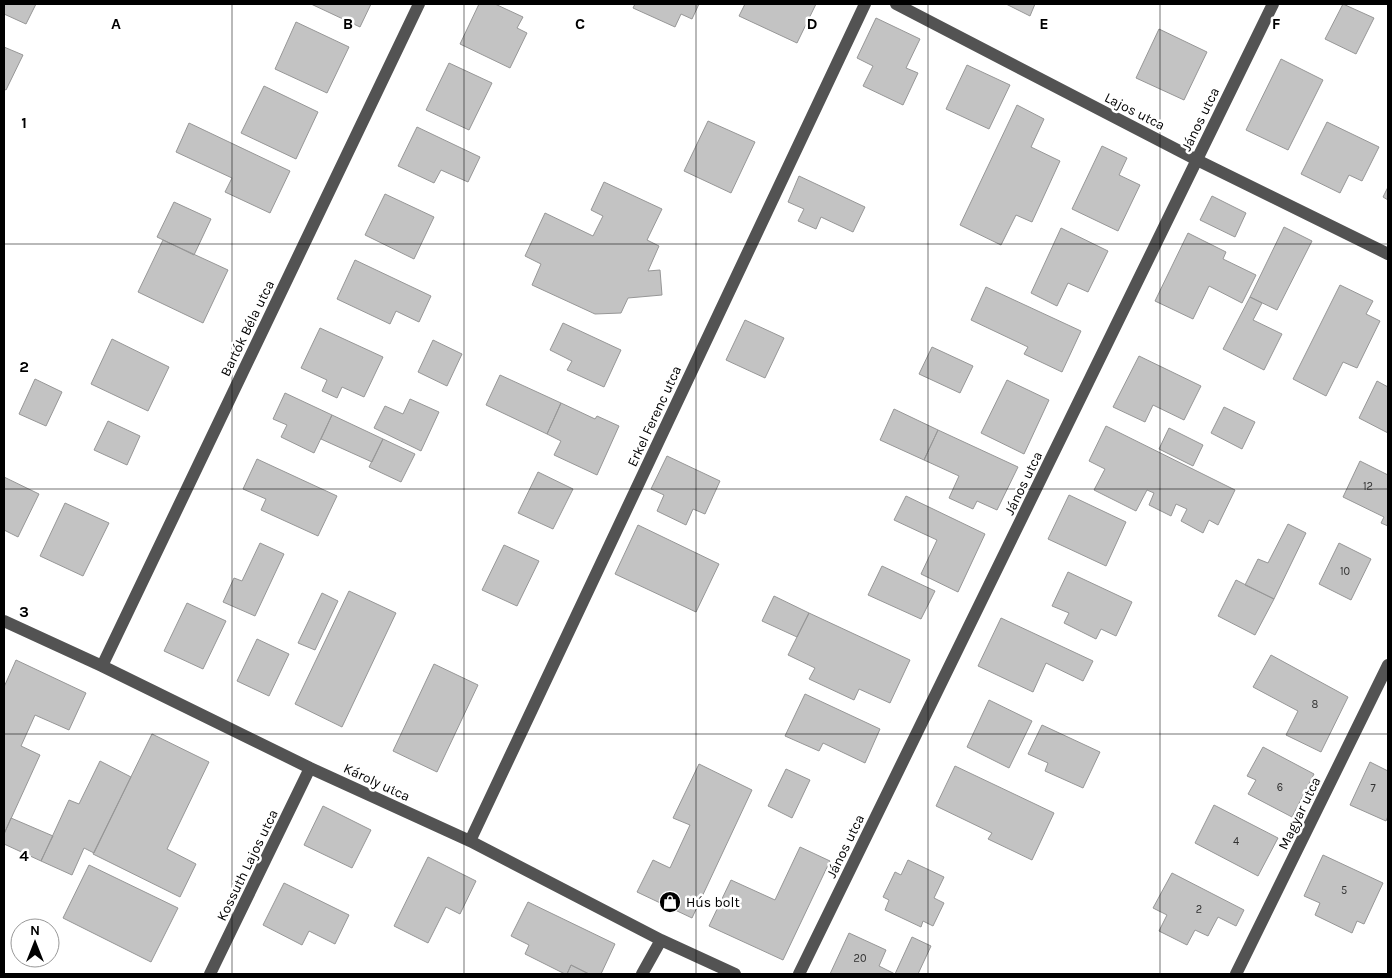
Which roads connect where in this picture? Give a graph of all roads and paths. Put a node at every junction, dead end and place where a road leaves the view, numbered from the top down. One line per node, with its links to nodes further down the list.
1 (419, 4): 9 (street, Bartók Béla utca)
2 (865, 4): 11 (street, Erkel Ferenc utca)
3 (896, 4): 5 (street, Lajos utca)
4 (1272, 4): 5 (street, János utca)
5 (1197, 160): 6 (street, Lajos utca); 16 (street, János utca)
6 (1388, 254)
7 (5, 626): 9 (street, Károly utca)
8 (1388, 665): 17 (street, Magyar utca)
9 (102, 666): 10 (street, Károly utca)
10 (310, 768): 11 (street, Károly utca); 13 (street, Kossuth Lajos utca)
11 (470, 841): 12 (street, Károly utca)
12 (661, 940): 14 (street); 15 (street, Károly utca)
13 (210, 974)
14 (642, 974)
15 (735, 974)
16 (799, 974)
17 (1236, 974)

